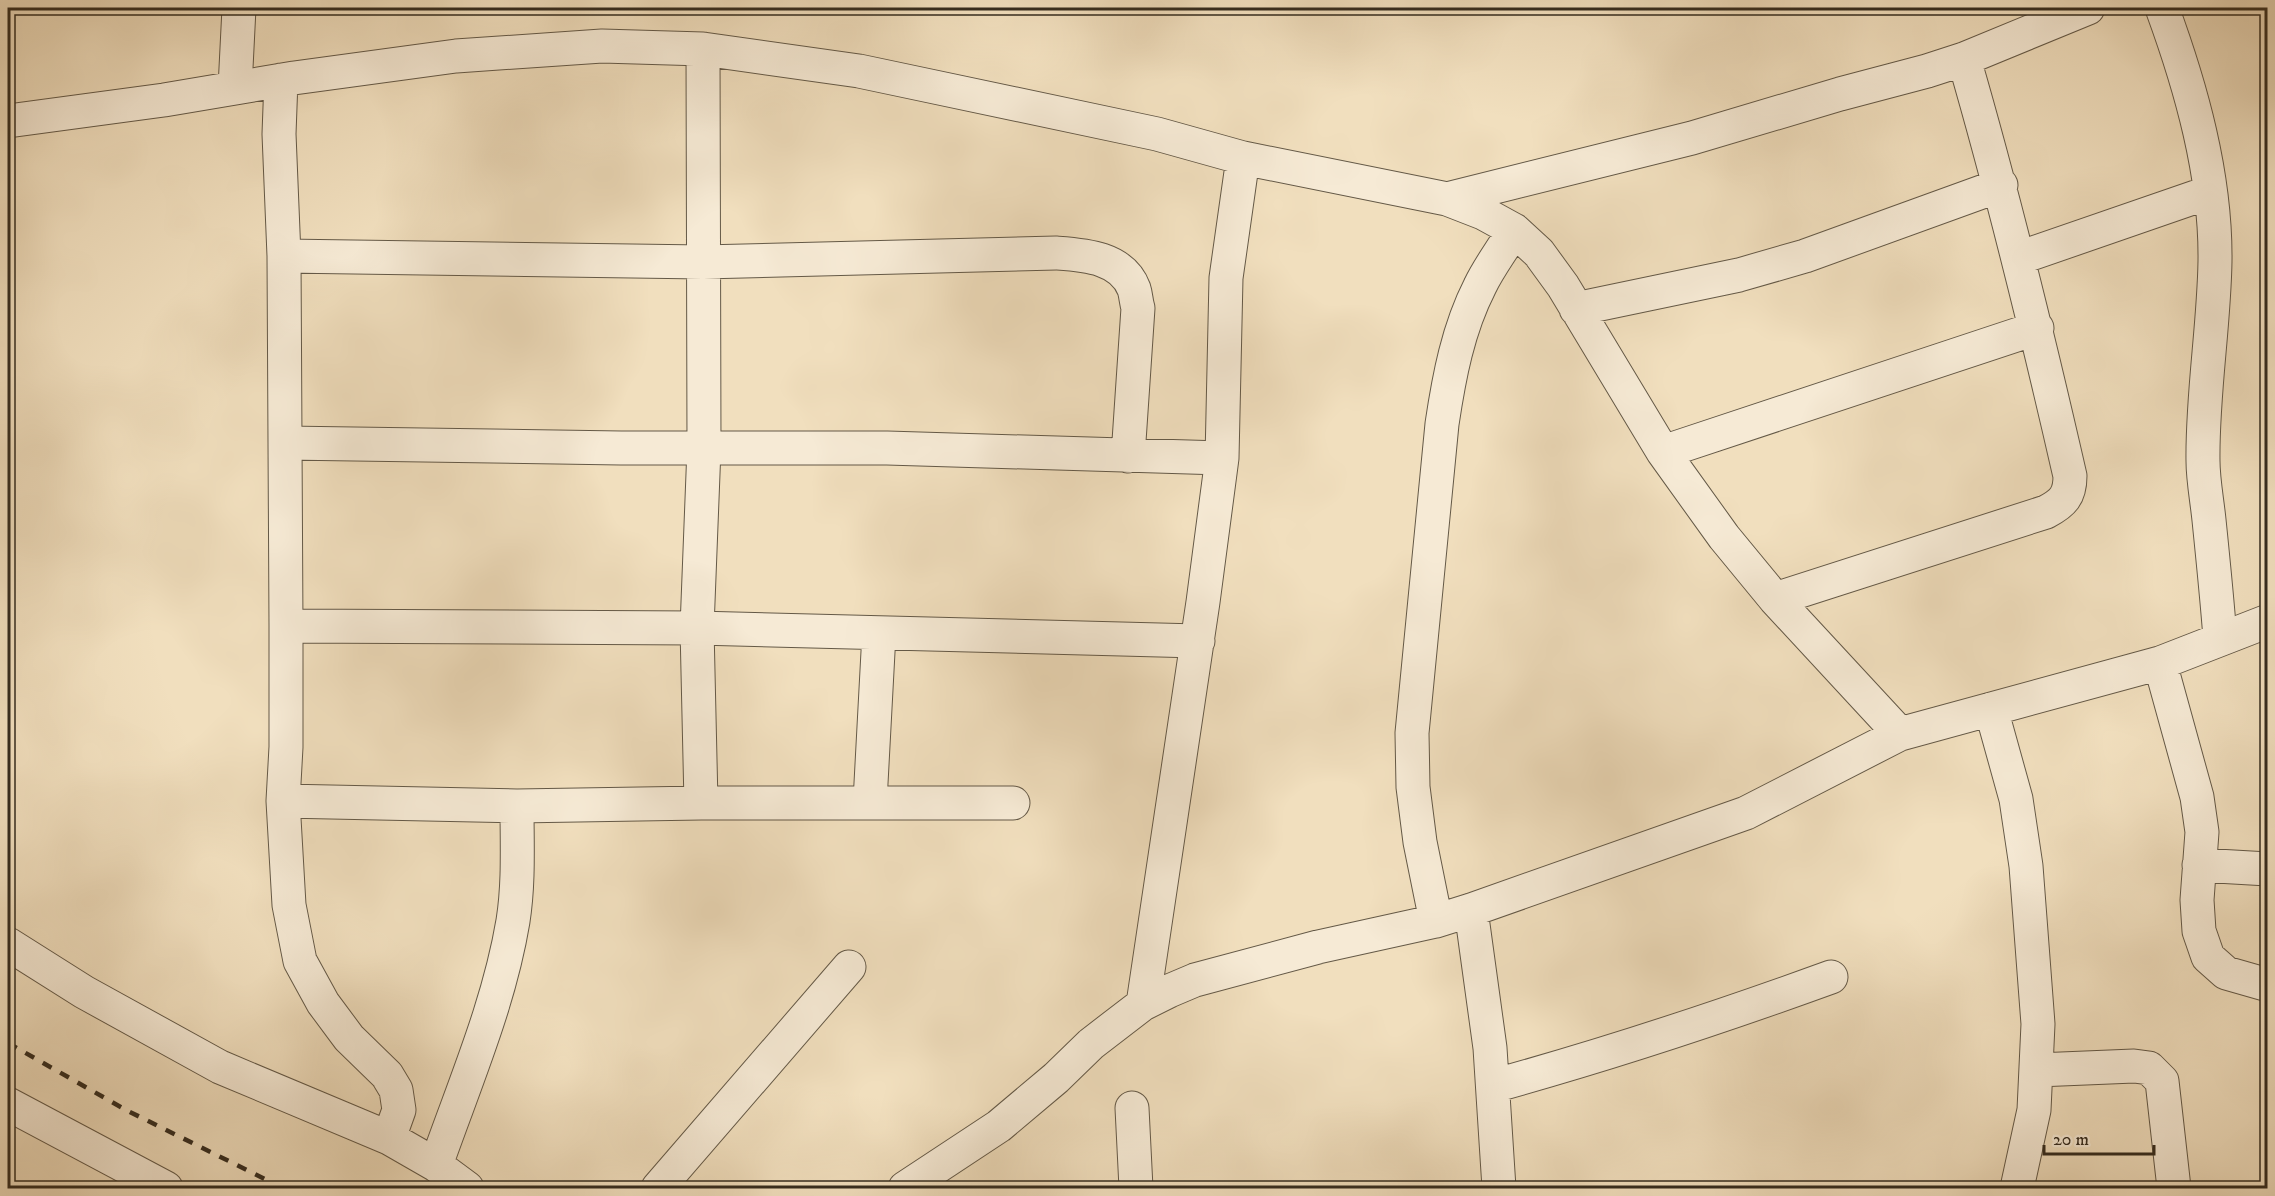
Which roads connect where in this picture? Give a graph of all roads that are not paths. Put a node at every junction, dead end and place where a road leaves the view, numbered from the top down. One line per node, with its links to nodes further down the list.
1 (239, 8): 7 (street)
2 (2088, 8): 5 (street)
3 (2162, 8): 11 (street)
4 (703, 49): 6 (street); 9 (street); 16 (street)
5 (1964, 59): 10 (street); 12 (street)
6 (281, 80): 7 (street); 14 (street)
7 (235, 88): 8 (street)
8 (8, 121)
9 (1243, 158): 12 (street); 23 (street)
10 (2001, 185): 15 (street); 17 (street)
11 (2210, 192): 15 (street); 29 (street)
12 (1447, 199): 13 (street)
13 (1514, 230): 17 (street); 42 (street)
14 (284, 256): 16 (street); 19 (street)
15 (2019, 258): 18 (street)
16 (703, 262): 20 (street); 22 (street)
17 (1576, 309): 21 (street)
18 (2037, 328): 21 (street); 24 (street)
19 (285, 443): 20 (street); 26 (street)
20 (704, 448): 22 (street); 27 (street)
21 (1663, 452): 24 (street)
22 (1128, 456): 23 (street)
23 (1222, 458): 30 (street)
24 (1775, 599): 33 (street)
25 (2268, 621): 29 (street)
26 (286, 626): 27 (street); 34 (street)
27 (697, 628): 28 (street); 36 (street)
28 (879, 633): 30 (street); 35 (street)
29 (2220, 638): 31 (street)
30 (1198, 641): 47 (street)
31 (2160, 663): 32 (street); 39 (street)
32 (1991, 709): 33 (street); 48 (street)
33 (1900, 734): 41 (street)
34 (283, 801): 38 (street); 52 (street)
35 (870, 802): 36 (street); 37 (street)
36 (700, 803): 38 (street)
37 (1013, 803)
38 (517, 806): 53 (street)
39 (2199, 865): 40 (street); 46 (street)
40 (2268, 869)
41 (1471, 910): 42 (street); 49 (street)
42 (1436, 921): 47 (street)
43 (8, 944): 52 (street)
44 (849, 967): 56 (street)
45 (1831, 977): 49 (street)
46 (2268, 985)
47 (1143, 1004): 57 (street)
48 (2037, 1070): 60 (street); 61 (street)
49 (1493, 1086): 59 (street)
50 (8, 1104): 54 (street)
51 (1132, 1108): 58 (street)
52 (388, 1138): 53 (street)
53 (436, 1166): 55 (street)
54 (166, 1188)
55 (467, 1188)
56 (658, 1188)
57 (905, 1188)
58 (1136, 1188)
59 (1499, 1188)
60 (2017, 1188)
61 (2174, 1188)

